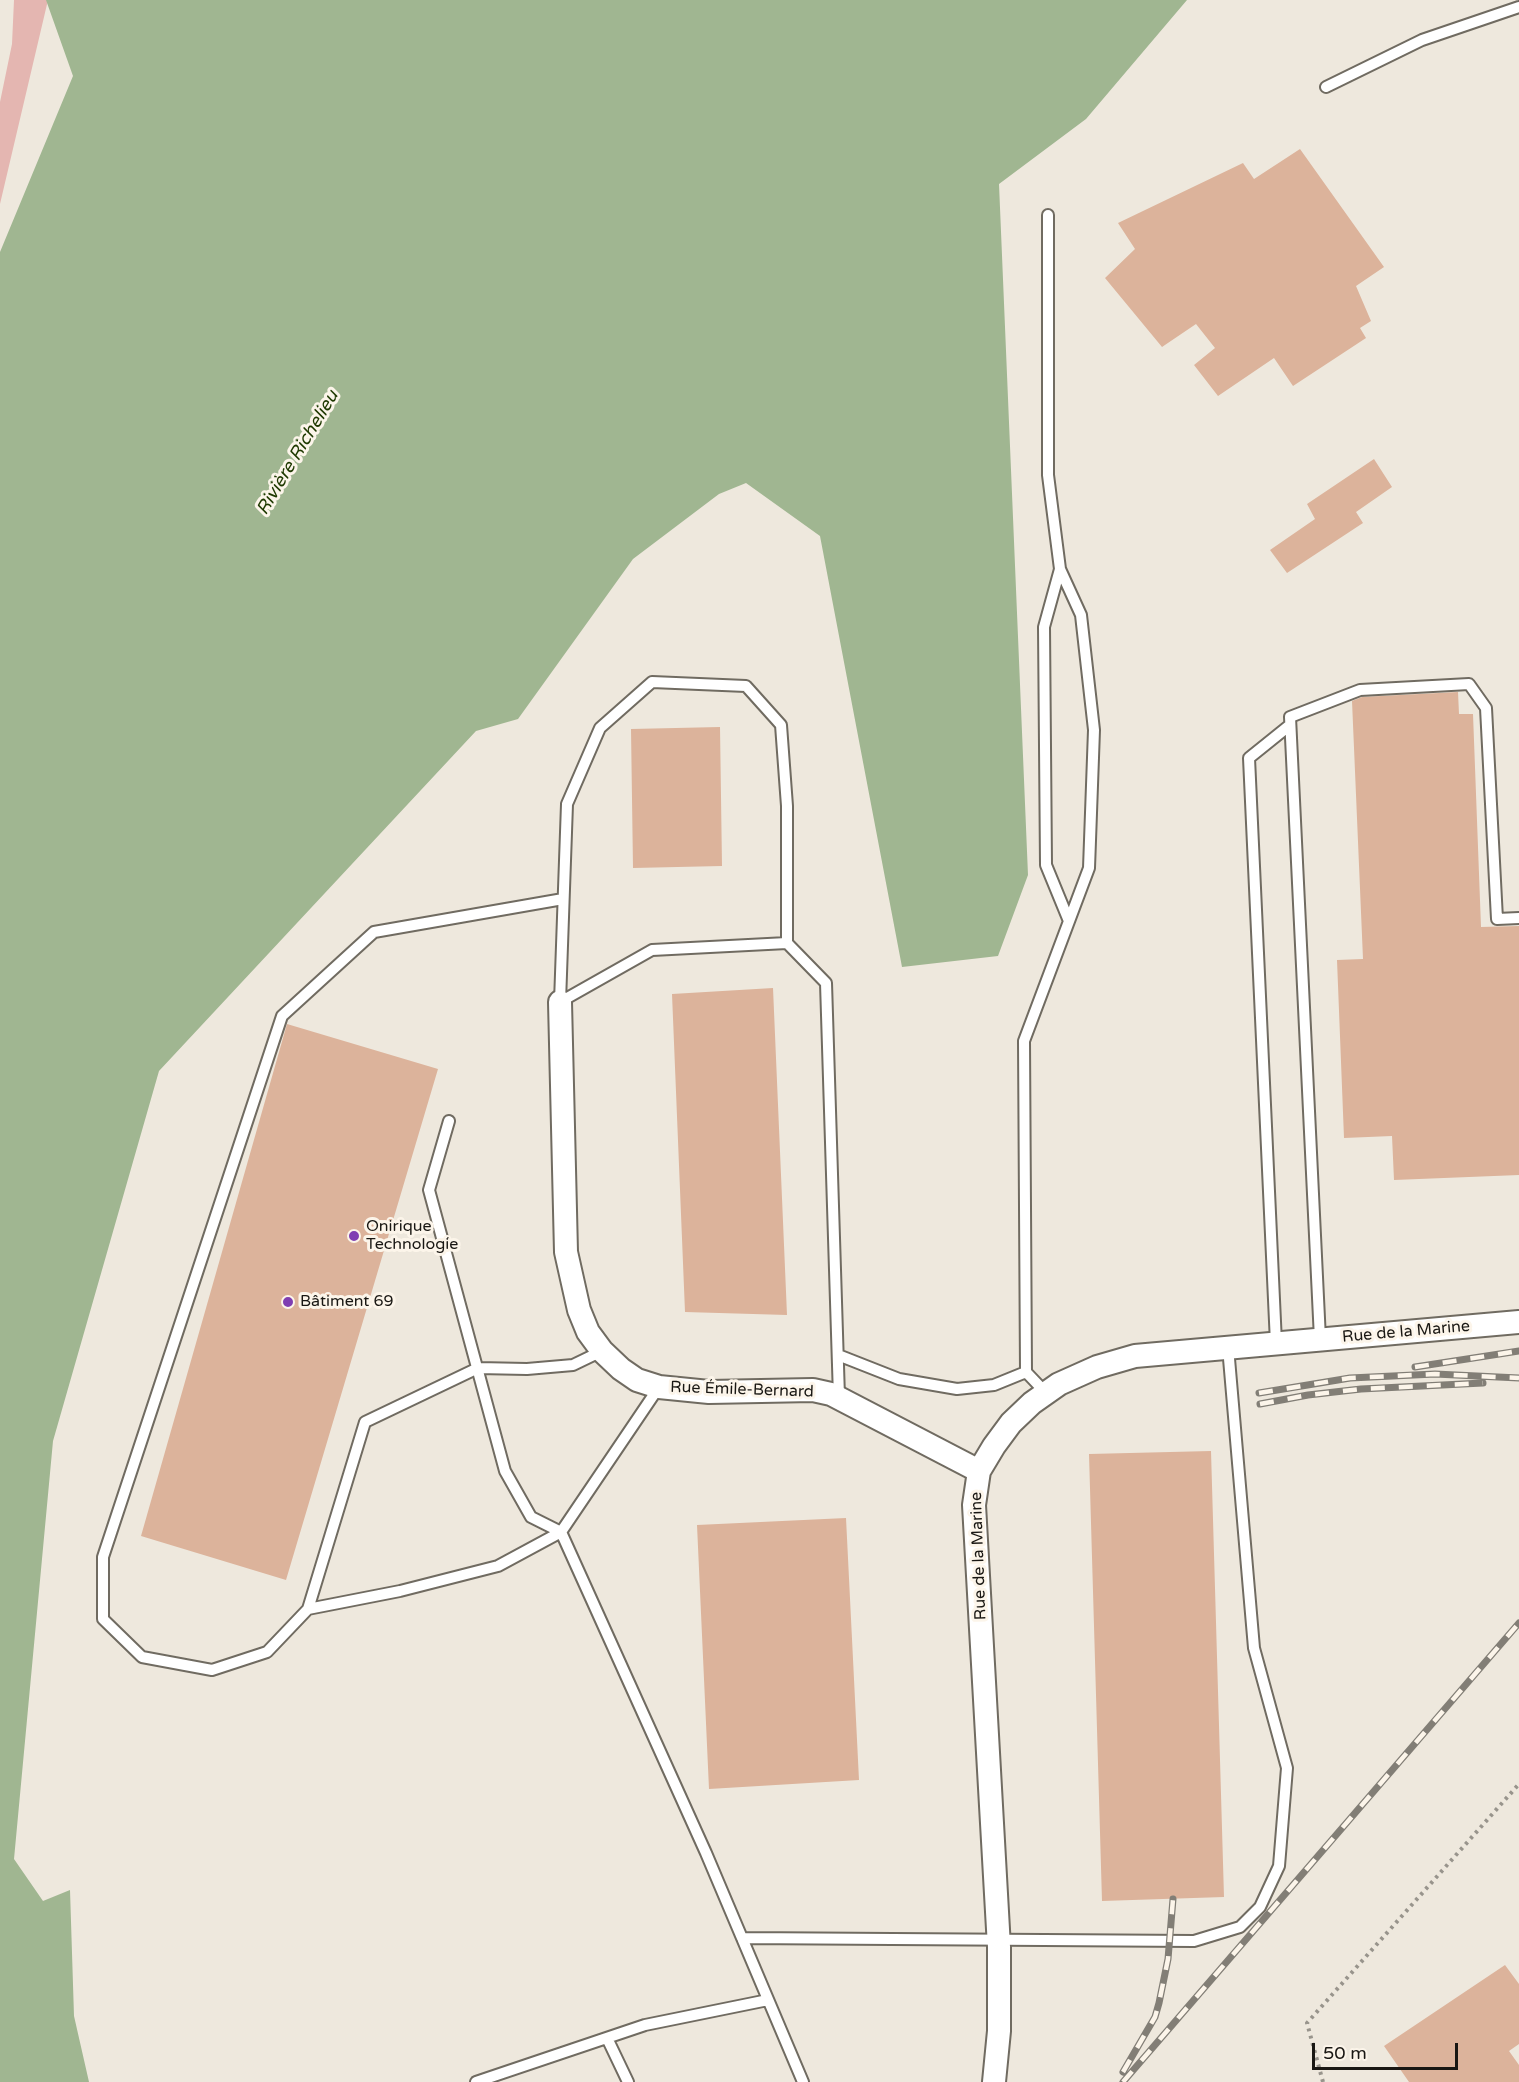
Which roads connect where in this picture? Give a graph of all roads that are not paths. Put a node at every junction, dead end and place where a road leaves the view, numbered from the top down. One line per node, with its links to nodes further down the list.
1 (1519, 7): 2 (lane)
2 (1326, 87)
3 (1048, 214): 4 (lane)
4 (1060, 569): 8 (lane); 8 (lane)
5 (1290, 725): 7 (lane); 13 (lane); 14 (lane)
6 (563, 899): 9 (lane); 10 (lane); 25 (lane)
7 (1519, 918)
8 (1069, 921): 19 (lane)
9 (787, 943): 10 (lane); 17 (lane)
10 (560, 1002): 16 (street, Rue Émile-Bernard)
11 (448, 1121): 18 (lane)
12 (1519, 1322): 13 (street, Rue de la Marine)
13 (1320, 1339): 14 (street, Rue de la Marine)
14 (1276, 1343): 15 (street, Rue de la Marine)
15 (1228, 1347): 21 (street, Rue de la Marine); 27 (lane)
16 (602, 1351): 18 (lane); 20 (street, Rue Émile-Bernard)
17 (838, 1355): 19 (lane); 22 (lane)
18 (478, 1368): 24 (lane); 25 (lane)
19 (1026, 1372): 21 (lane)
20 (659, 1387): 22 (street, Rue Émile-Bernard); 24 (lane)
21 (1046, 1393): 23 (street, Rue de la Marine)
22 (839, 1397): 23 (street, Rue Émile-Bernard)
23 (979, 1471): 27 (street, Rue de la Marine)
24 (561, 1533): 25 (lane); 26 (lane)
25 (308, 1609)
26 (742, 1938): 27 (lane); 28 (lane)
27 (999, 1939): 33 (street, Rue de la Marine)
28 (768, 2000): 29 (lane); 32 (lane)
29 (607, 2038): 30 (lane); 31 (lane)
30 (476, 2082)
31 (628, 2082)
32 (803, 2082)
33 (994, 2082)

